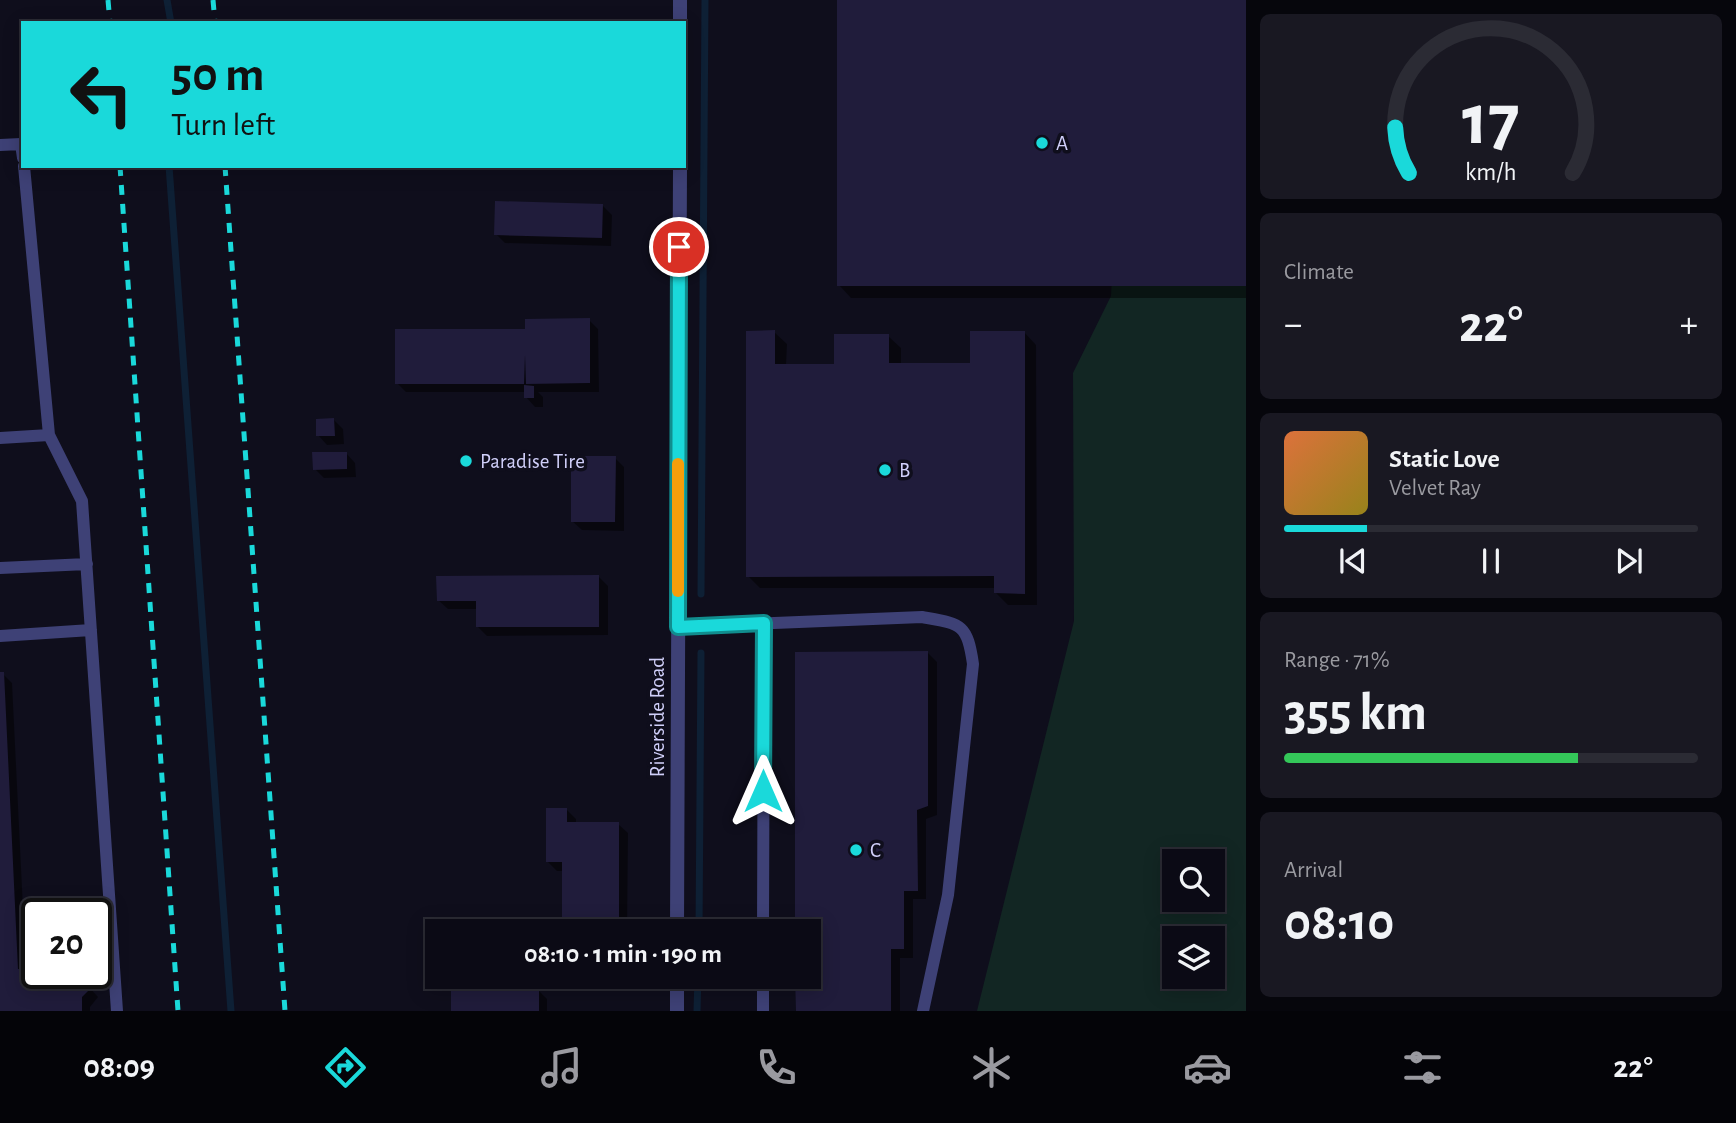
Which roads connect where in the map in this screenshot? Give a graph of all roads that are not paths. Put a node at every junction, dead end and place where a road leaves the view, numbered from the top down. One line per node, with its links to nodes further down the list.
1 (680, 0): 2 (street)
2 (680, 21)
3 (21, 144): 4 (lane)
4 (0, 145)
5 (23, 168): 7 (lane)
6 (680, 168): 12 (street, Riverside Road)
7 (49, 435): 8 (lane); 9 (lane)
8 (0, 438)
9 (87, 564): 10 (lane); 13 (lane)
10 (0, 568)
11 (764, 623): 12 (lane); 16 (lane); 22 (lane)
12 (678, 627): 15 (street, Riverside Road)
13 (91, 630): 14 (lane); 19 (lane)
14 (0, 636)
15 (677, 919)
16 (763, 919)
17 (677, 989): 20 (street)
18 (763, 989): 21 (lane)
19 (117, 1011)
20 (677, 1011)
21 (763, 1011)
22 (923, 1011)

